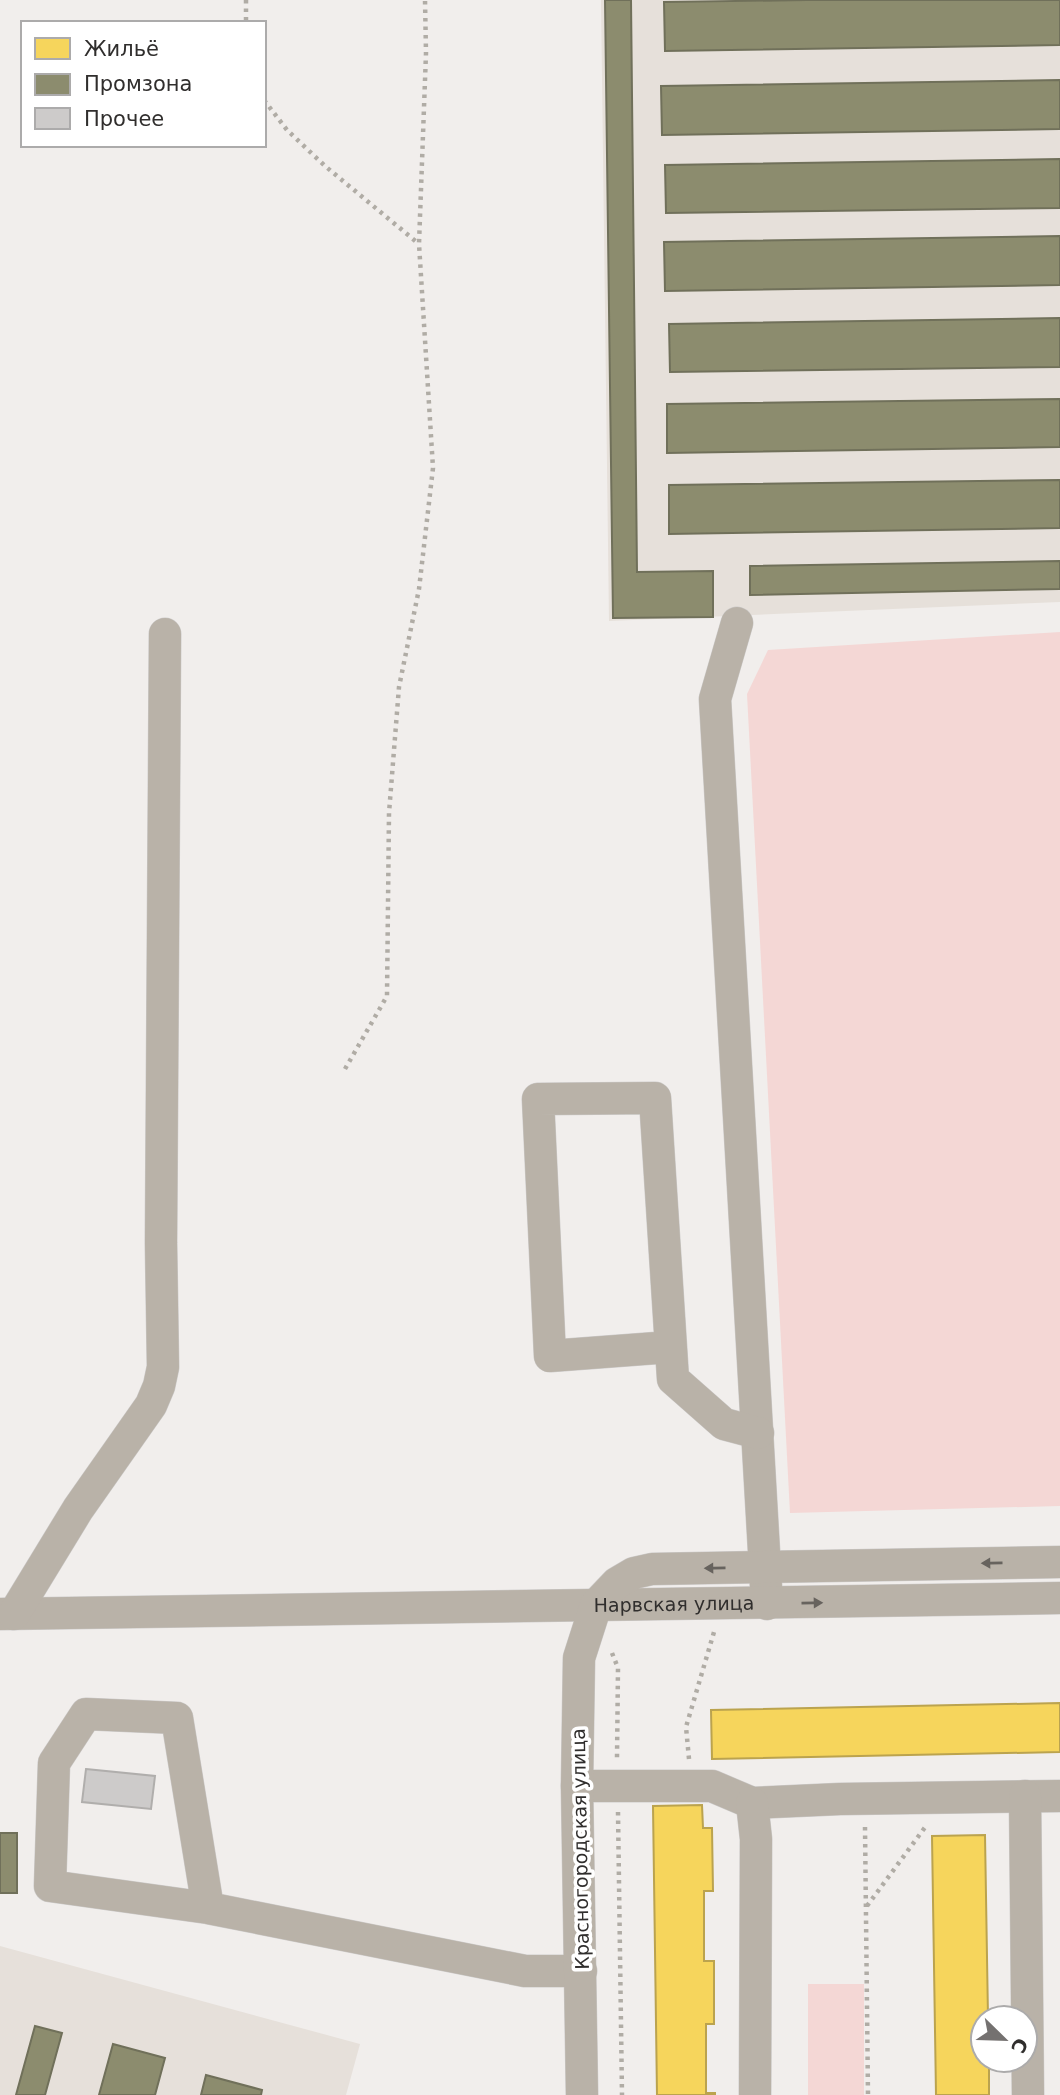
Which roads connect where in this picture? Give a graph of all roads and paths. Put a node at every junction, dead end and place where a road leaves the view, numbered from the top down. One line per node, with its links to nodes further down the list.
1 (246, 0): 3 (path)
2 (425, 0): 5 (path)
3 (246, 21)
4 (266, 103): 5 (path)
5 (419, 244): 8 (path)
6 (737, 623): 10 (street)
7 (165, 634): 17 (street)
8 (345, 1069)
9 (670, 1347): 9 (street); 10 (street)
10 (758, 1433): 12 (street)
11 (1060, 1562): 12 (street, Нарвская улица, one-way to 12)
12 (764, 1567): 15 (street); 16 (street, Нарвская улица, one-way to 16)
13 (1060, 1598): 15 (street, Нарвская улица, one-way to 13)
14 (722, 1604): 15 (street, Нарвская улица); 16 (street, Нарвская улица); 20 (path)
15 (767, 1604)
16 (596, 1605): 17 (street); 18 (street, Красногородская улица); 19 (path)
17 (7, 1614)
18 (578, 1786): 19 (street); 28 (street, Красногородская улица)
19 (617, 1787): 20 (street); 30 (path)
20 (691, 1787): 25 (street)
21 (1025, 1796): 22 (street); 23 (street); 33 (street)
22 (1060, 1796)
23 (948, 1797): 24 (street); 26 (path)
24 (864, 1798): 25 (street); 26 (path)
25 (752, 1802): 31 (street)
26 (866, 1907): 32 (path)
27 (208, 1908): 27 (street); 28 (street)
28 (581, 1970): 29 (street, Красногородская улица)
29 (582, 2095)
30 (622, 2095)
31 (755, 2095)
32 (868, 2095)
33 (1028, 2095)

